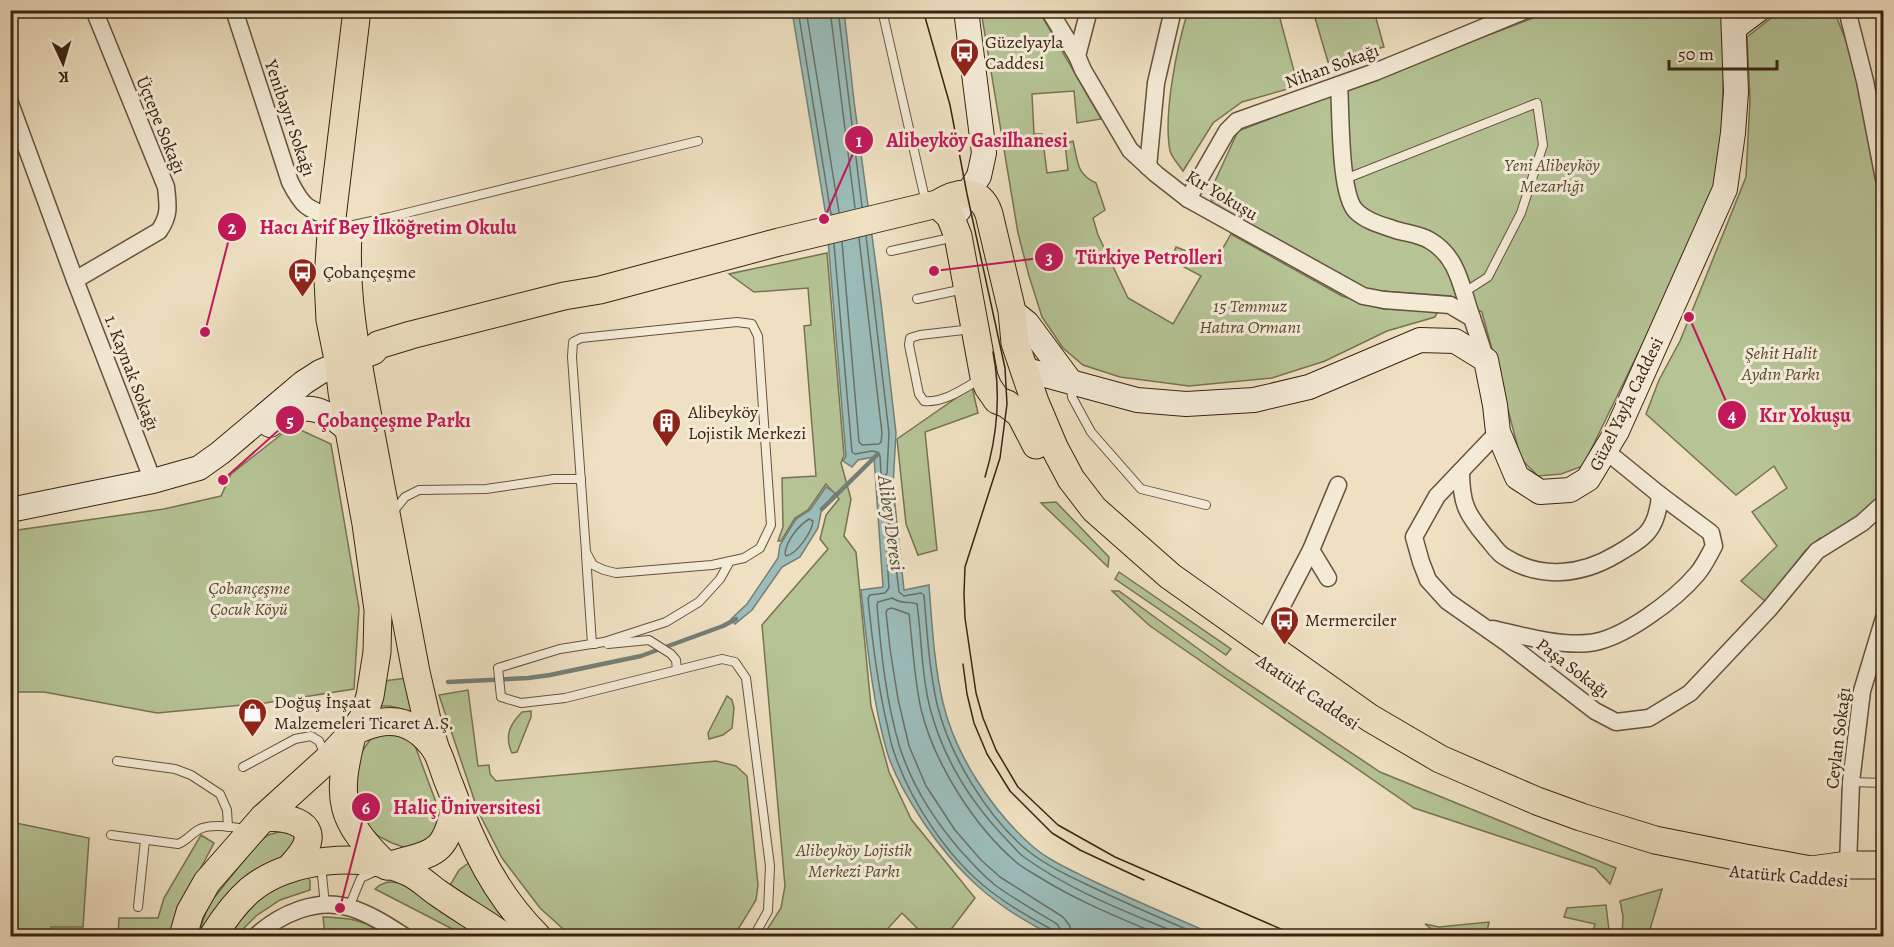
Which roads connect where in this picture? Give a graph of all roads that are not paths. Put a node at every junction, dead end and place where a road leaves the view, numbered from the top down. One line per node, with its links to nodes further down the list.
1 (94, 10): 28 (street, Üçtepe Sokağı)
2 (234, 10): 25 (street, Yenibayır Sokağı)
3 (357, 10): 25 (main road)
4 (374, 10): 25 (main road)
5 (882, 10): 24 (lane)
6 (966, 10): 18 (main road, Atatürk Caddesi)
7 (1049, 10): 14 (street, Kır Yokuşu)
8 (1089, 10): 14 (street)
9 (1173, 10): 19 (street)
10 (1526, 10): 15 (street, Nihan Sokağı)
11 (1758, 10): 13 (main road)
12 (1847, 10): 21 (street)
13 (1733, 19): 45 (main road, Güzel Yayla Caddesi)
14 (1077, 56): 19 (street, Kır Yokuşu)
15 (1339, 85): 20 (street); 23 (street, Nihan Sokağı)
16 (10, 103): 28 (street, 1. Kaynak Sokağı)
17 (698, 141): 25 (lane)
18 (984, 153): 22 (main road, Atatürk Caddesi); 26 (main road, Atatürk Caddesi)
19 (1148, 167): 23 (street, Kır Yokuşu)
20 (1345, 179): 31 (street); 31 (lane)
21 (1884, 179)
22 (968, 194): 24 (main road); 26 (main road, Atatürk Caddesi)
23 (1188, 199): 35 (street, Kır Yokuşu)
24 (944, 218): 27 (lane); 29 (main road, Atatürk Caddesi); 30 (main road)
25 (341, 222): 33 (main road); 38 (main road)
26 (994, 231): 34 (main road, Atatürk Caddesi)
27 (891, 251)
28 (75, 280): 48 (street, 1. Kaynak Sokağı)
29 (968, 288): 32 (lane); 36 (main road, Atatürk Caddesi)
30 (600, 290): 37 (main road); 43 (main road)
31 (1463, 294): 35 (street)
32 (917, 299)
33 (350, 311): 37 (main road); 38 (main road)
34 (1012, 311): 40 (main road, Atatürk Caddesi); 42 (main road)
35 (1472, 318): 39 (street)
36 (976, 333): 40 (main road); 41 (main road, Atatürk Caddesi); 41 (lane)
37 (411, 335): 38 (main road)
38 (348, 360): 43 (main road); 48 (main road)
39 (1486, 360): 42 (main road); 44 (main road, Güzel Yayla Caddesi)
40 (1023, 369): 42 (main road); 61 (main road, Atatürk Caddesi)
41 (984, 377): 79 (main road, Atatürk Caddesi)
42 (1070, 381): 52 (lane)
43 (359, 426): 48 (main road); 54 (main road); 64 (main road)
44 (1497, 432): 45 (main road, Güzel Yayla Caddesi); 46 (street, Paşa Sokağı)
45 (1606, 451): 50 (street)
46 (1461, 471): 50 (street); 60 (street, Paşa Sokağı)
47 (581, 479): 54 (lane); 56 (lane); 57 (lane)
48 (153, 481): 53 (main road)
49 (1338, 485): 55 (street)
50 (1660, 495): 60 (street)
51 (1884, 503): 60 (street, Paşa Sokağı)
52 (1206, 505)
53 (10, 510)
54 (388, 518): 65 (main road)
55 (1311, 550): 58 (street); 61 (street)
56 (586, 552): 57 (lane); 62 (lane)
57 (730, 561): 62 (lane)
58 (1328, 578)
59 (1884, 618): 69 (street, Ceylan Sokağı)
60 (1484, 627)
61 (1263, 642): 79 (main road, Atatürk Caddesi)
62 (592, 644): 63 (lane); 63 (lane)
63 (677, 670): 90 (lane)
64 (353, 732): 65 (main road); 66 (main road); 77 (main road)
65 (436, 750): 71 (main road)
66 (327, 760): 68 (lane); 72 (main road)
67 (117, 761): 72 (lane)
68 (243, 767)
69 (1851, 782): 70 (lane); 79 (street, Ceylan Sokağı)
70 (1884, 783)
71 (456, 803): 77 (main road); 89 (main road)
72 (248, 825): 74 (lane); 78 (main road); 84 (main road)
73 (111, 835): 74 (lane)
74 (146, 840): 83 (lane)
75 (320, 861): 77 (main road); 78 (main road); 81 (lane)
76 (1884, 865): 79 (main road, Atatürk Caddesi)
77 (387, 866): 82 (lane); 88 (main road)
78 (289, 869): 85 (main road)
79 (1849, 874): 80 (main road, Atatürk Caddesi)
80 (1884, 880)
81 (325, 905): 82 (street); 86 (street)
82 (349, 907): 87 (street)
83 (138, 908)
84 (183, 936)
85 (213, 936)
86 (256, 936)
87 (404, 936)
88 (503, 936)
89 (537, 936)
90 (754, 936)

